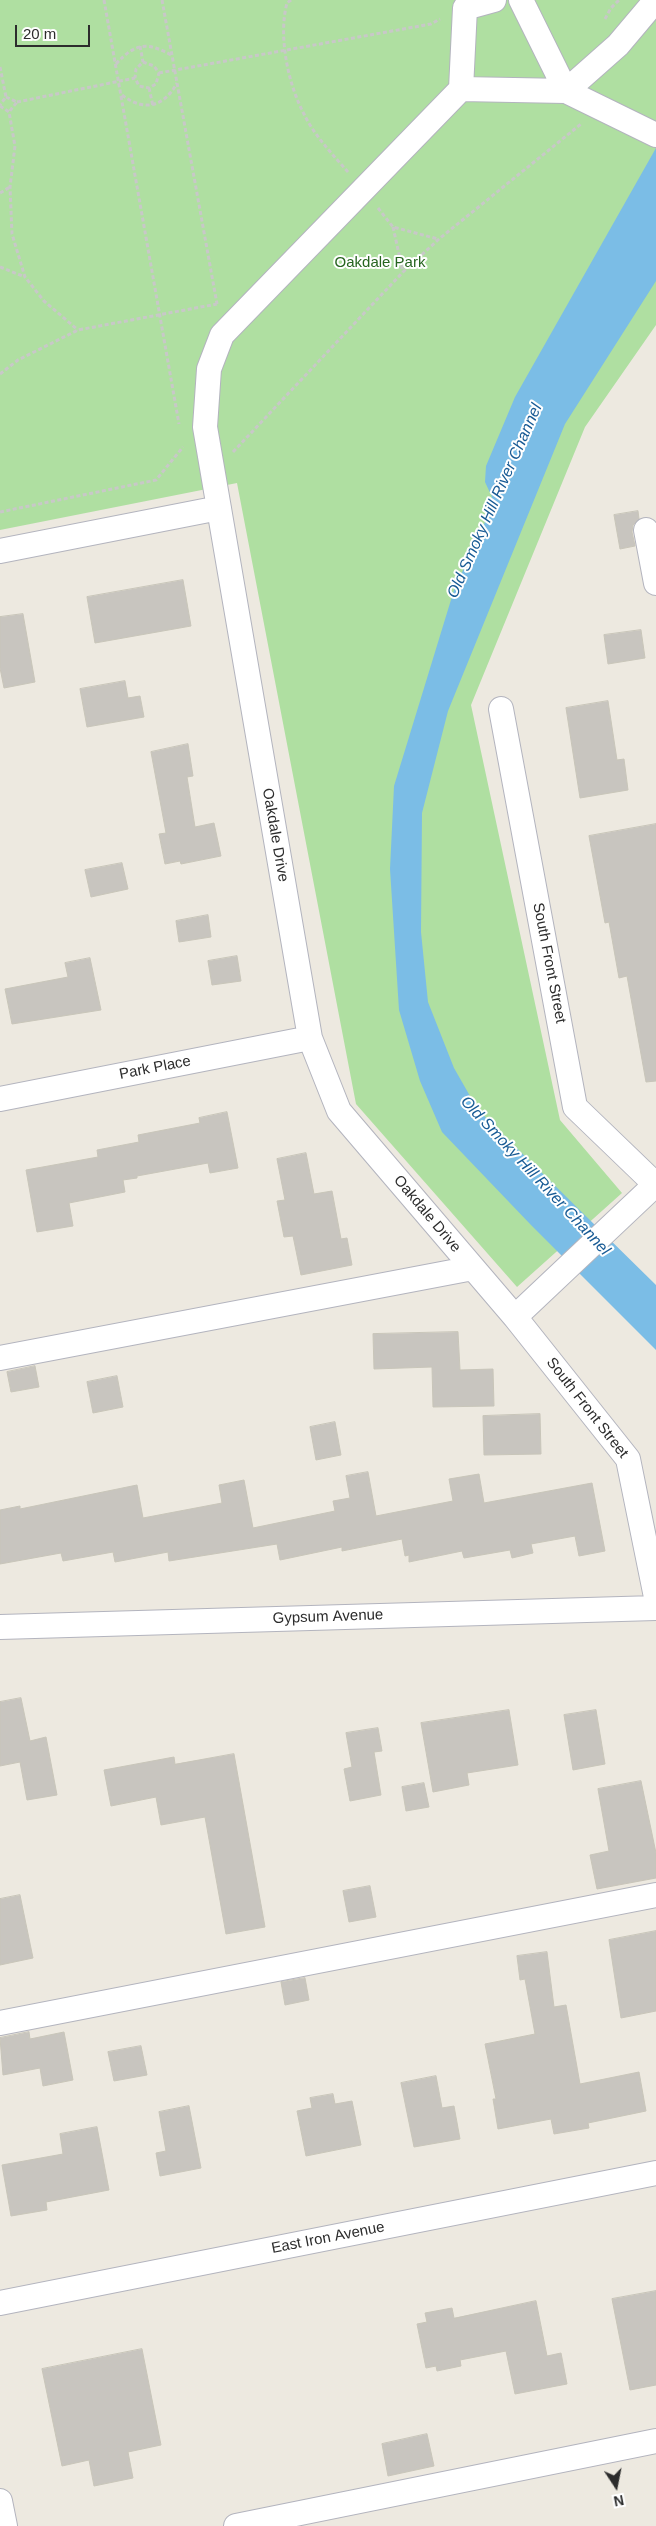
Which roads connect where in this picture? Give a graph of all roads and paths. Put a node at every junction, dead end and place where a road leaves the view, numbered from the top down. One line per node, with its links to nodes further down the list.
1 (104, 0): 12 (path)
2 (162, 0): 10 (path)
3 (291, 0): 9 (path)
4 (494, 0): 7 (street)
5 (521, 0): 21 (street)
6 (656, 0): 21 (street)
7 (462, 4): 9 (path); 20 (street)
8 (140, 46): 10 (path); 11 (path); 12 (path)
9 (286, 51): 14 (path); 31 (path)
10 (173, 56): 14 (path)
11 (143, 62): 15 (path); 16 (path)
12 (116, 65): 17 (path)
13 (0, 67): 23 (path)
14 (175, 70): 15 (path); 18 (path)
15 (159, 73): 19 (path)
16 (135, 78): 17 (path); 19 (path)
17 (118, 81): 22 (path); 24 (path)
18 (177, 82): 26 (path); 38 (path)
19 (149, 88): 26 (path)
20 (461, 89): 21 (street); 31 (street)
21 (566, 91): 27 (street)
22 (121, 95): 26 (path); 39 (path)
23 (6, 97): 24 (path); 25 (path)
24 (17, 102): 28 (path)
25 (0, 106): 28 (path)
26 (152, 106)
27 (608, 111): 29 (street); 34 (path)
28 (9, 112): 30 (path)
29 (656, 135)
30 (10, 188): 32 (path); 37 (path)
31 (363, 190): 33 (path); 41 (street)
32 (0, 194)
33 (393, 227): 34 (path); 36 (path)
34 (439, 239): 36 (path)
35 (0, 267): 37 (path)
36 (403, 272): 45 (path)
37 (25, 277): 40 (path)
38 (217, 304): 39 (path); 41 (path)
39 (161, 315): 40 (path); 43 (path)
40 (78, 330): 42 (path)
41 (222, 335): 45 (street, Oakdale Drive)
42 (0, 374)
43 (180, 430)
44 (181, 439): 47 (path)
45 (213, 474): 46 (street, Oakdale Drive)
46 (219, 508): 49 (street); 52 (street, Oakdale Drive)
47 (0, 512)
48 (646, 530): 50 (street)
49 (0, 551)
50 (656, 583)
51 (502, 709): 54 (street, South Front Street)
52 (310, 1038): 53 (street, Park Place); 55 (street, Oakdale Drive)
53 (0, 1099)
54 (656, 1184): 56 (street)
55 (473, 1268): 56 (street, Oakdale Drive); 57 (street)
56 (514, 1317): 58 (street, South Front Street)
57 (0, 1358)
58 (656, 1597)
59 (656, 1608): 60 (street, Gypsum Avenue)
60 (0, 1626)
61 (656, 1895): 62 (street)
62 (0, 2023)
63 (656, 2173): 64 (street, East Iron Avenue)
64 (0, 2303)
65 (656, 2441): 68 (street)
66 (0, 2501): 67 (street)
67 (5, 2526)
68 (236, 2526)

